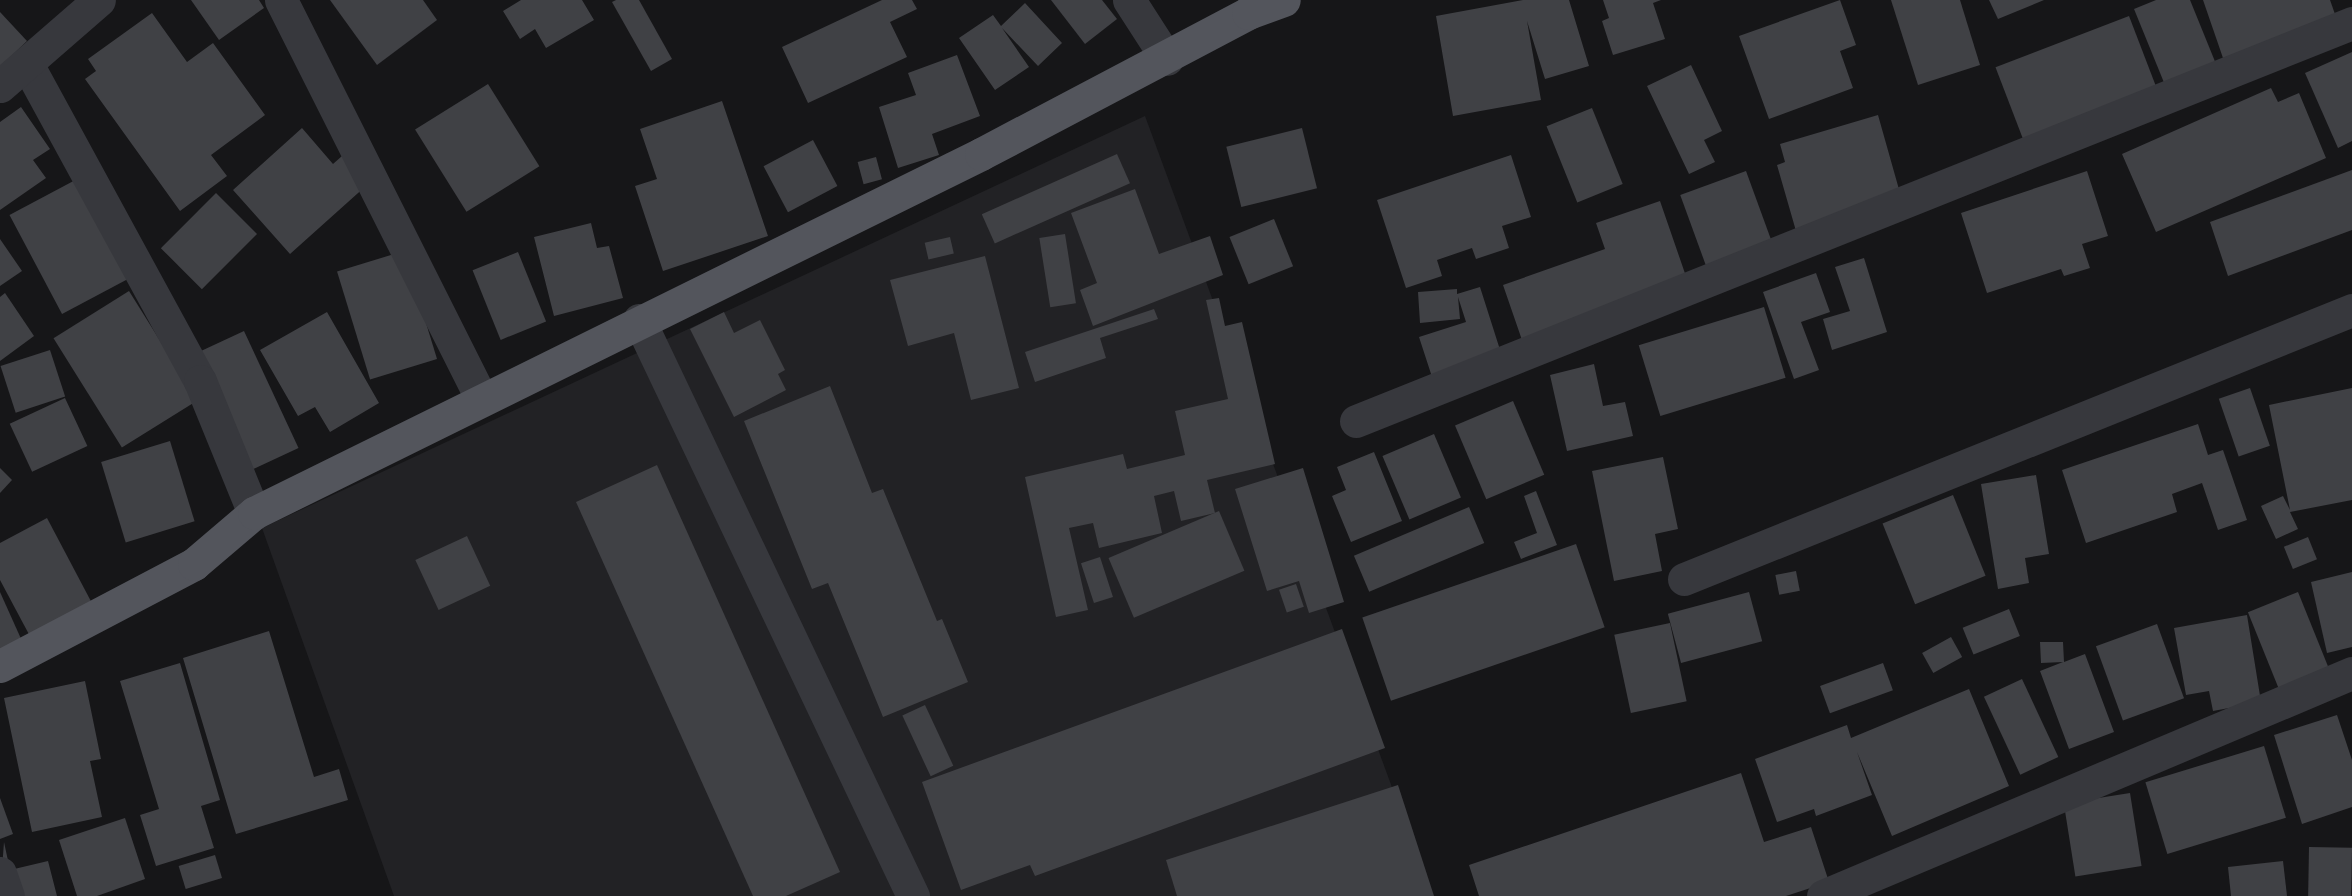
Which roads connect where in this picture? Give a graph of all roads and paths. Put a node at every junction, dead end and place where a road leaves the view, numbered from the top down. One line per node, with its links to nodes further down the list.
1 (99, 0): 7 (street)
2 (281, 0): 11 (street)
3 (1129, 0): 6 (street)
4 (1284, 0): 6 (main road)
5 (2352, 23): 12 (street)
6 (1167, 59): 10 (main road)
7 (27, 64): 8 (street); 13 (street)
8 (0, 86)
9 (2352, 310): 14 (street)
10 (639, 320): 11 (main road); 19 (street)
11 (482, 397): 13 (main road)
12 (1356, 421)
13 (254, 513): 15 (main road)
14 (1684, 579)
15 (0, 666)
16 (2352, 674): 20 (street)
17 (0, 873): 18 (street)
18 (8, 896)
19 (913, 896)
20 (1822, 896)

